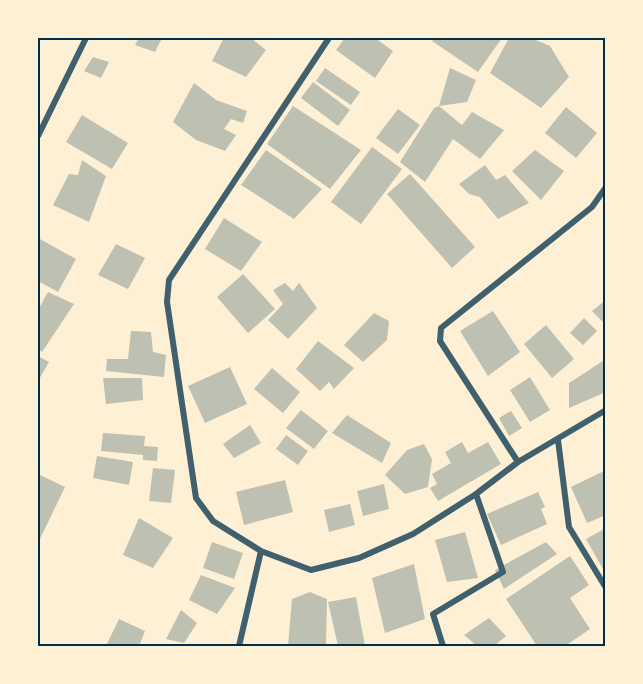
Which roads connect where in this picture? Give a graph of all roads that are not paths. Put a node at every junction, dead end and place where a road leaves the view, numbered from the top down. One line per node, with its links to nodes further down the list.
1 (86, 38): 3 (street)
2 (329, 38): 9 (street)
3 (38, 136)
4 (606, 187): 7 (street)
5 (606, 410): 6 (street)
6 (558, 440): 7 (street); 10 (street)
7 (518, 462): 8 (street)
8 (476, 494): 9 (street); 12 (street)
9 (261, 551): 11 (street)
10 (606, 588)
11 (239, 646)
12 (443, 646)

